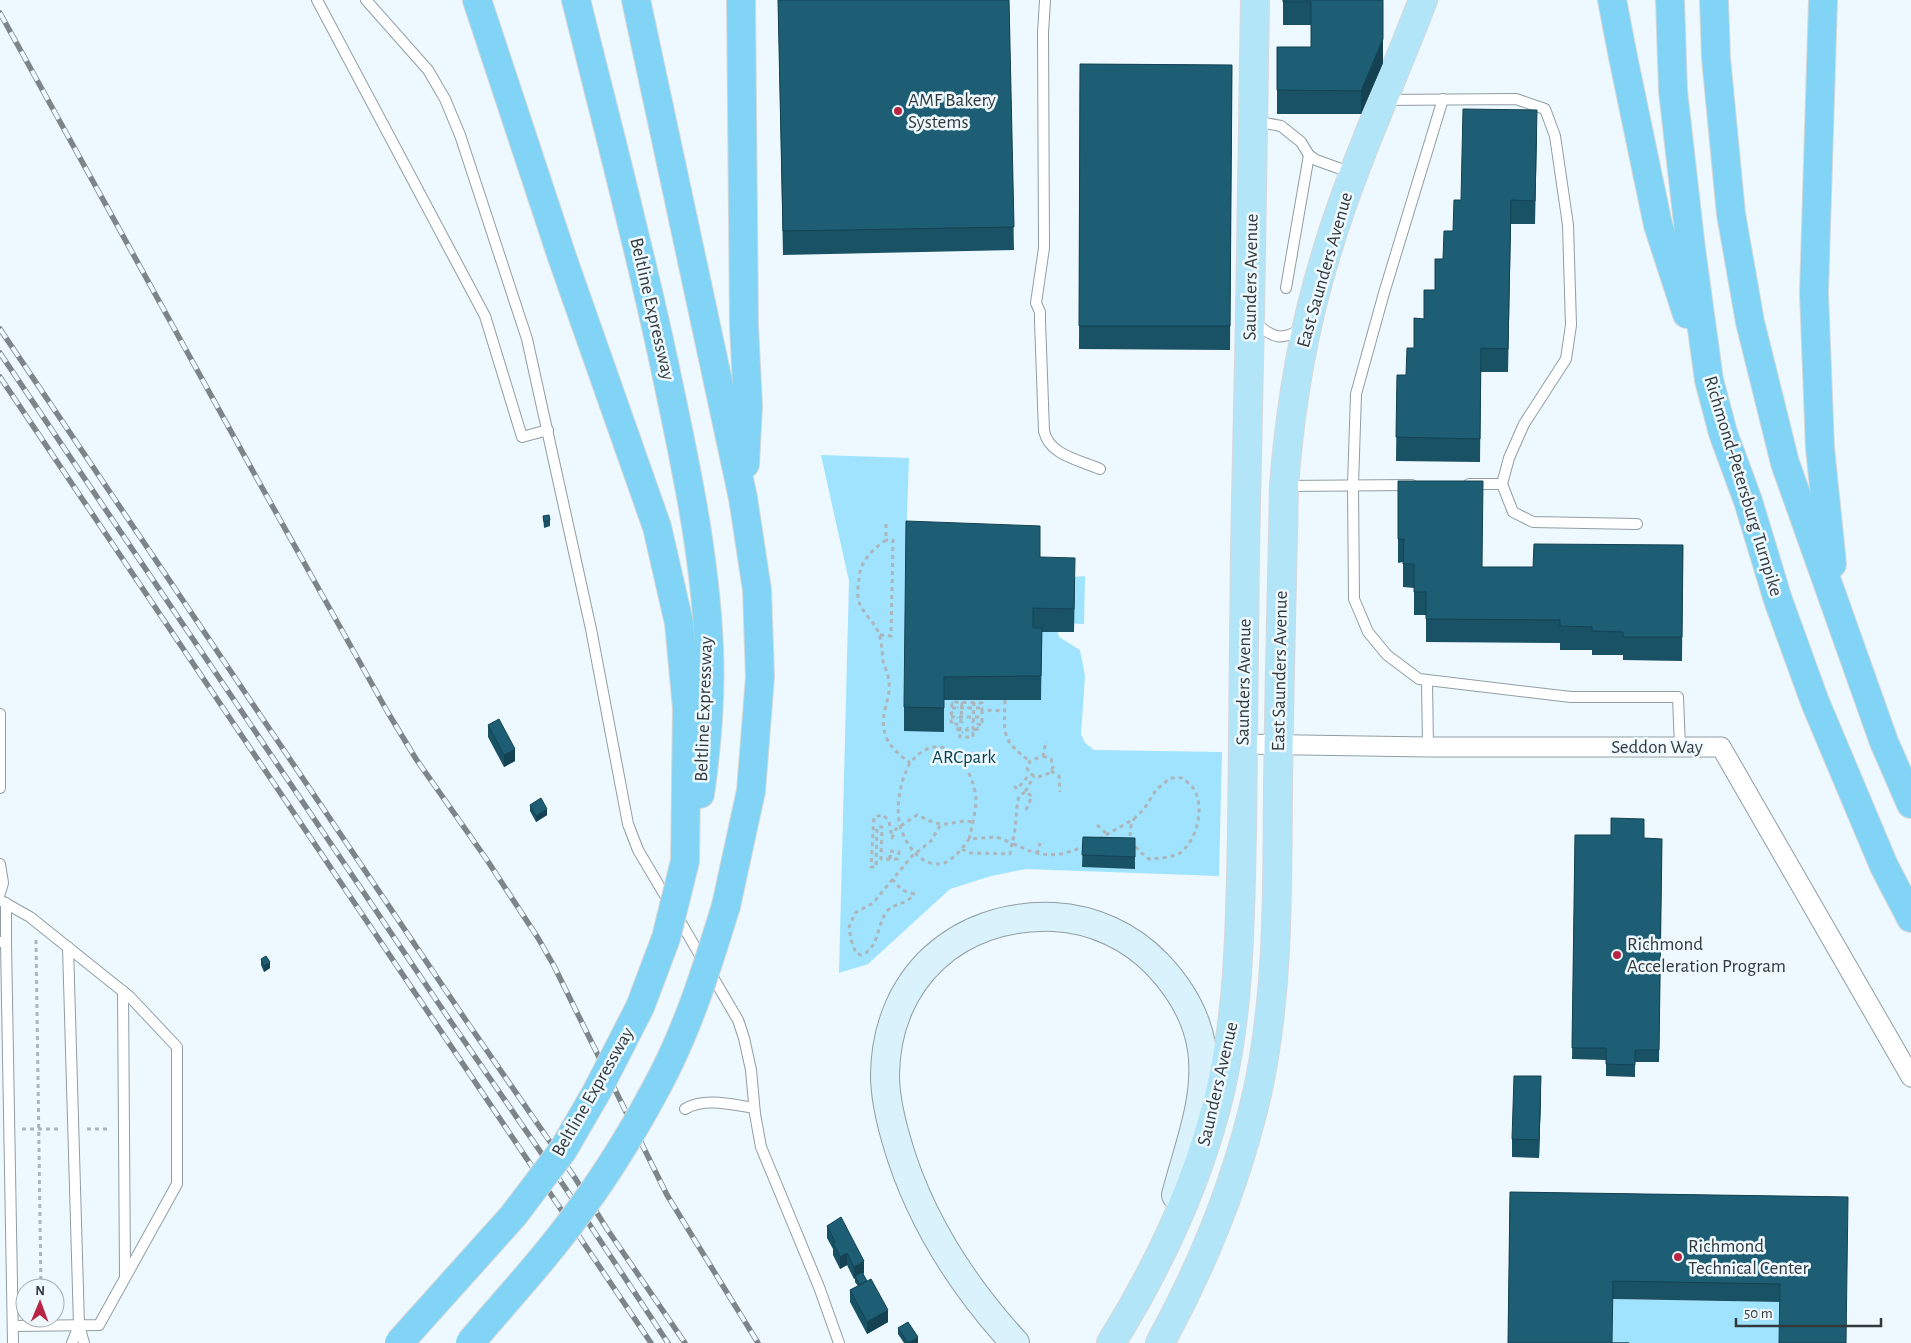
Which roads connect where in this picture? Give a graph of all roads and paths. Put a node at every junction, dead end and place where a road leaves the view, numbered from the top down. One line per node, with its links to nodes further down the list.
1 (316, 0): 23 (lane)
2 (366, 0): 23 (lane)
3 (477, 0): 85 (highway)
4 (576, 0): 85 (highway, Beltline Expressway)
5 (636, 0): 30 (highway)
6 (741, 0): 30 (highway)
7 (1045, 0): 24 (lane)
8 (1255, 0): 16 (main road, Saunders Avenue)
9 (1423, 0): 14 (main road, East Saunders Avenue)
10 (1612, 0): 22 (highway)
11 (1670, 0): 22 (highway, Richmond-Petersburg Turnpike)
12 (1714, 0): 34 (highway)
13 (1823, 0): 34 (highway)
14 (1383, 100): 15 (lane); 18 (main road, East Saunders Avenue)
15 (1443, 100): 27 (lane); 28 (lane)
16 (1253, 121): 17 (lane); 20 (main road, Saunders Avenue)
17 (1309, 155): 18 (lane); 19 (lane)
18 (1354, 173): 21 (main road, East Saunders Avenue)
19 (1286, 288)
20 (1250, 318): 21 (lane); 53 (main road, Saunders Avenue)
21 (1306, 326): 29 (main road, East Saunders Avenue)
22 (1709, 380): 90 (highway, Richmond-Petersburg Turnpike)
23 (548, 430): 96 (lane)
24 (1100, 468)
25 (1422, 484): 28 (lane)
26 (1462, 484): 27 (lane)
27 (1502, 484): 32 (lane)
28 (1352, 485): 29 (lane); 36 (lane)
29 (1284, 486): 54 (main road, East Saunders Avenue)
30 (743, 498): 108 (highway, bridge)
31 (886, 524): 33 (path)
32 (1637, 524)
33 (886, 540): 35 (path); 35 (path)
34 (1837, 612): 66 (highway)
35 (880, 635): 59 (path)
36 (1427, 680): 55 (lane); 56 (lane)
37 (1005, 700): 44 (path)
38 (974, 702): 39 (path); 42 (path); 43 (path)
39 (962, 703): 40 (path); 41 (path)
40 (952, 708): 41 (path); 46 (path)
41 (961, 708): 42 (path); 47 (path)
42 (973, 708): 43 (path); 48 (path)
43 (982, 709): 44 (path); 49 (path)
44 (1005, 711): 58 (path)
45 (0, 714): 63 (lane)
46 (952, 717): 47 (path); 50 (path)
47 (961, 717): 48 (path); 50 (path)
48 (973, 717): 49 (path); 51 (path)
49 (982, 717): 51 (path)
50 (960, 730): 51 (path); 51 (path)
51 (973, 730)
52 (1046, 741): 57 (path)
53 (1243, 744): 54 (street, Seddon Way); 98 (main road, Saunders Avenue)
54 (1279, 744): 55 (street, Seddon Way); 111 (main road, East Saunders Avenue)
55 (1428, 747): 56 (street, Seddon Way)
56 (1680, 748): 95 (street, Seddon Way)
57 (1043, 756): 58 (path); 60 (path)
58 (1030, 761): 61 (path)
59 (910, 763): 69 (path); 72 (path)
60 (1051, 771): 61 (path); 65 (path)
61 (1032, 775): 62 (path); 64 (path)
62 (1014, 786)
63 (0, 788)
64 (1026, 792): 67 (path); 78 (path)
65 (1060, 792)
66 (1911, 804)
67 (1026, 810)
68 (1134, 819): 73 (path); 77 (path); 77 (path)
69 (973, 822): 70 (path); 74 (path)
70 (941, 824): 72 (path); 82 (path)
71 (1097, 825): 73 (path)
72 (901, 826): 82 (path); 84 (path)
73 (1107, 834): 75 (path)
74 (969, 839): 78 (path); 81 (path)
75 (1106, 839)
76 (1123, 840): 77 (path)
77 (1132, 840)
78 (1012, 843): 81 (path); 83 (path)
79 (1040, 843): 83 (path)
80 (1090, 845): 83 (path)
81 (962, 849): 82 (path)
82 (916, 854): 87 (path)
83 (1037, 854)
84 (890, 859)
85 (685, 861): 107 (highway, Beltline Expressway, bridge)
86 (0, 864): 88 (lane)
87 (892, 879): 87 (path)
88 (0, 894)
89 (3, 901): 91 (lane); 92 (lane)
90 (1911, 918)
91 (36, 922): 93 (lane); 100 (path)
92 (3, 942): 102 (lane)
93 (68, 947): 94 (lane); 101 (lane)
94 (123, 991): 99 (lane); 99 (lane)
95 (1911, 1077)
96 (754, 1108): 97 (lane); 109 (lane)
97 (685, 1109)
98 (1164, 1245): 103 (main road, Saunders Avenue); 110 (main road)
99 (125, 1277): 101 (lane)
100 (42, 1278)
101 (78, 1325): 102 (lane); 105 (lane); 106 (lane)
102 (13, 1326): 104 (lane)
103 (1112, 1341)
104 (13, 1343)
105 (72, 1343)
106 (84, 1343)
107 (399, 1343)
108 (470, 1343)
109 (839, 1343)
110 (1015, 1343)
111 (1160, 1343)

